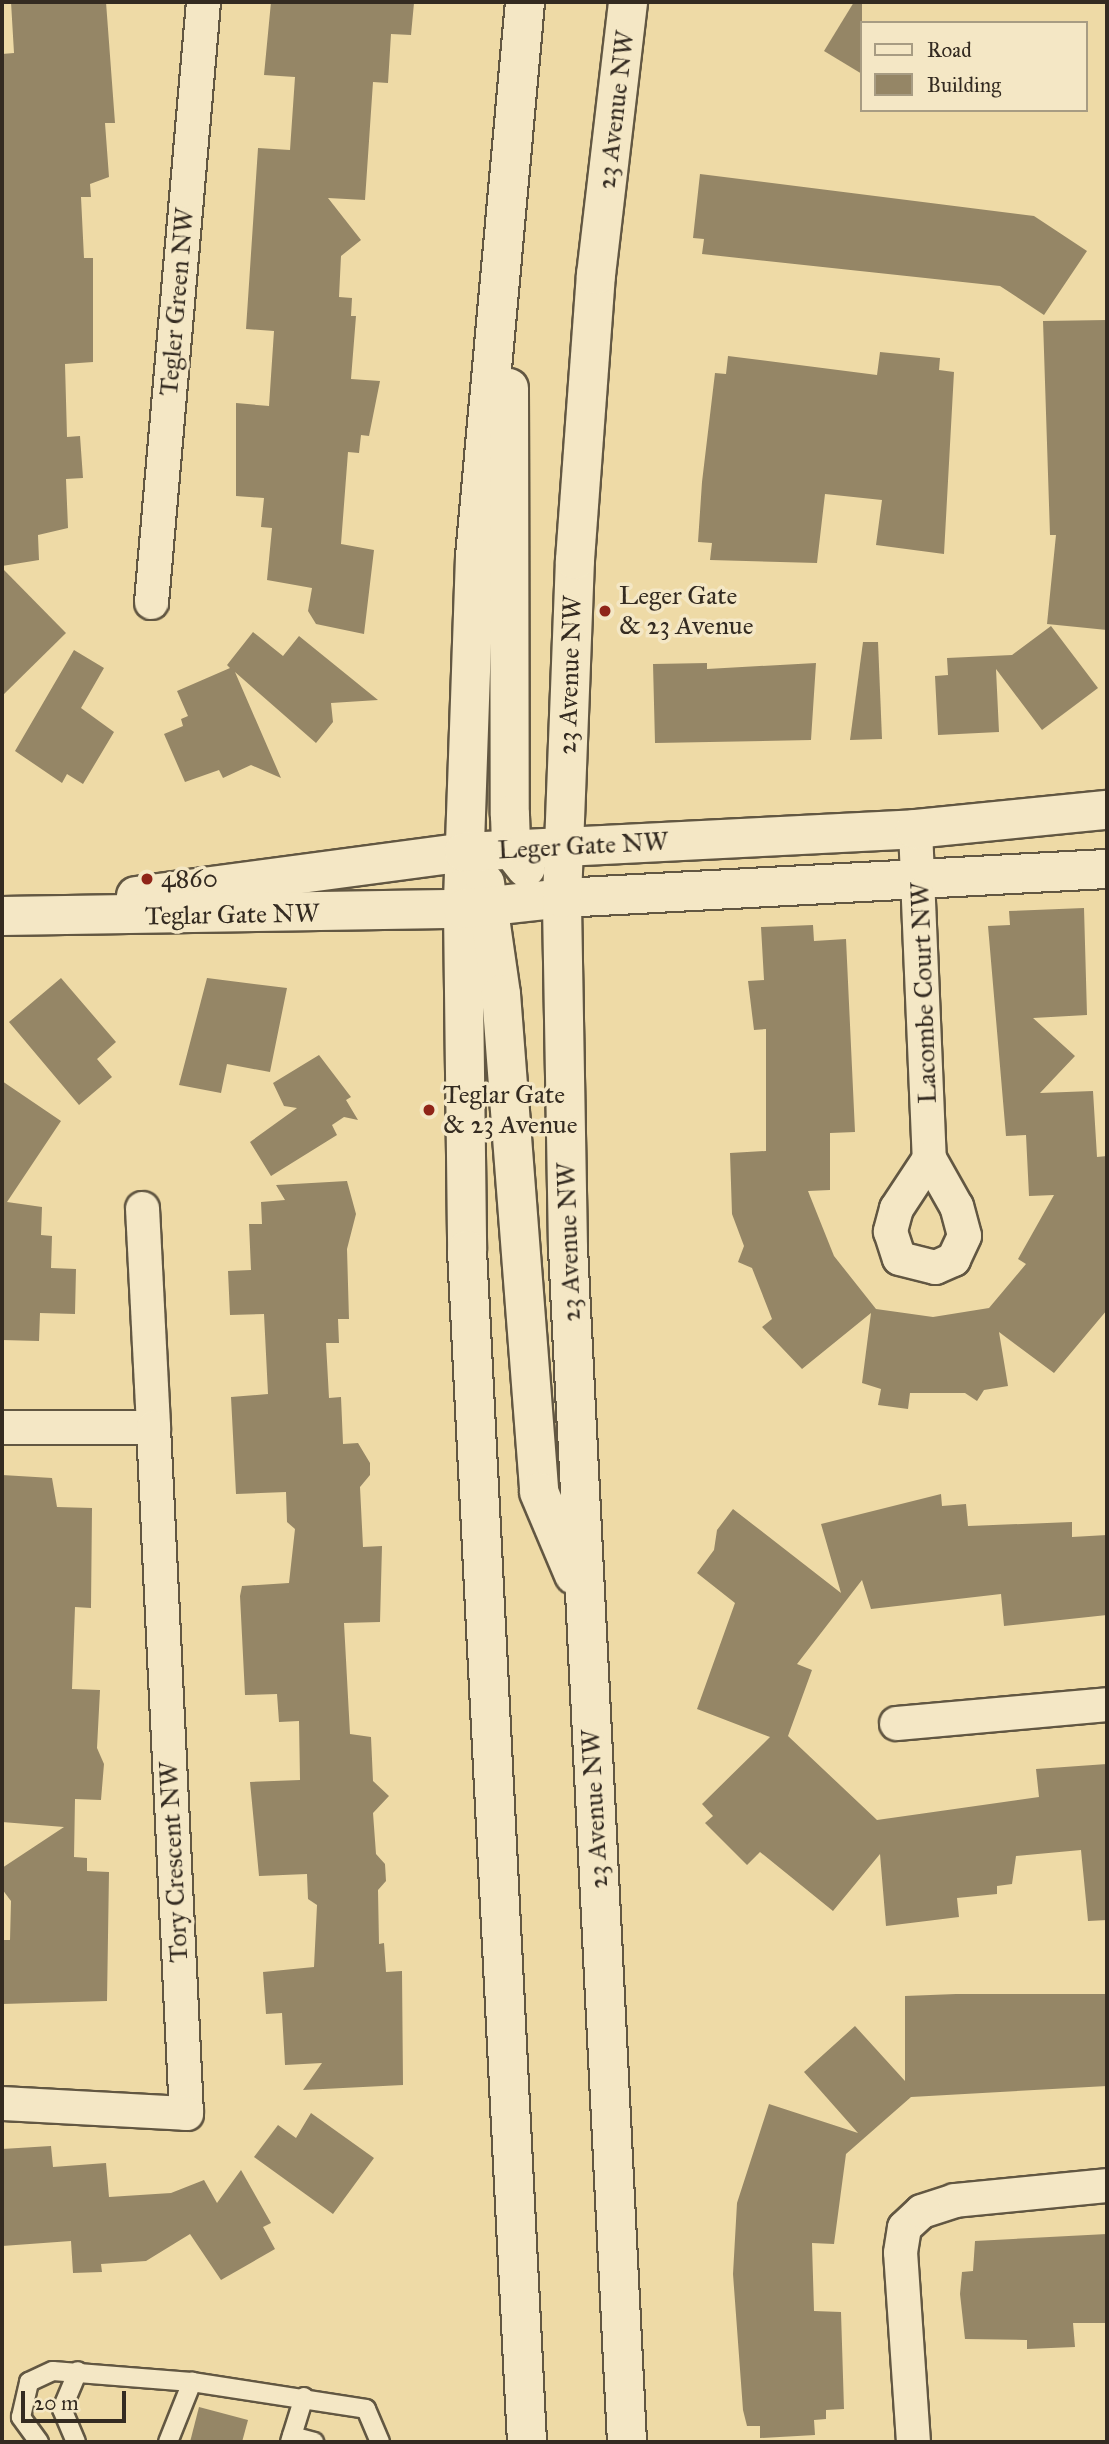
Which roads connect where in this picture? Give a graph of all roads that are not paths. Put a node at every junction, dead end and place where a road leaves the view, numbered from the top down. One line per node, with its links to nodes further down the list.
1 (203, 2): 5 (street, Tegler Green NW)
2 (526, 2): 4 (main road)
3 (628, 2): 8 (main road, 23 Avenue NW)
4 (501, 237): 9 (main road); 10 (main road)
5 (151, 602)
6 (1107, 810): 7 (main road, Leger Gate NW)
7 (915, 829): 8 (main road, Leger Gate NW); 12 (street, Lacombe Court NW)
8 (562, 846): 9 (main road, Leger Gate NW); 13 (main road, 23 Avenue NW)
9 (511, 849): 10 (main road, Leger Gate NW); 13 (main road)
10 (464, 852): 14 (main road); 15 (main road, Leger Gate NW)
11 (1107, 869): 12 (main road, Leger Gate NW)
12 (921, 882): 13 (main road, Leger Gate NW); 17 (street, Lacombe Court NW)
13 (562, 898): 14 (main road, Leger Gate NW); 21 (main road, 23 Avenue NW)
14 (477, 908): 15 (main road, Teglar Gate NW); 21 (main road); 35 (main road)
15 (62, 913): 16 (main road, Teglar Gate NW)
16 (2, 916)
17 (929, 1158)
18 (142, 1208): 20 (street, Tory Crescent NW)
19 (2, 1427): 20 (street)
20 (153, 1427): 24 (street, Tory Crescent NW)
21 (584, 1598): 36 (main road, 23 Avenue NW)
22 (1107, 1704): 23 (street)
23 (895, 1723)
24 (2, 2103)
25 (1107, 2185): 37 (street)
26 (78, 2371): 27 (lane); 30 (lane); 31 (lane)
27 (192, 2382): 28 (lane); 32 (lane)
28 (303, 2398): 29 (lane); 34 (lane)
29 (291, 2439): 33 (lane)
30 (39, 2442)
31 (76, 2442)
32 (168, 2442)
33 (314, 2442)
34 (380, 2442)
35 (527, 2442)
36 (627, 2442)
37 (913, 2442)

